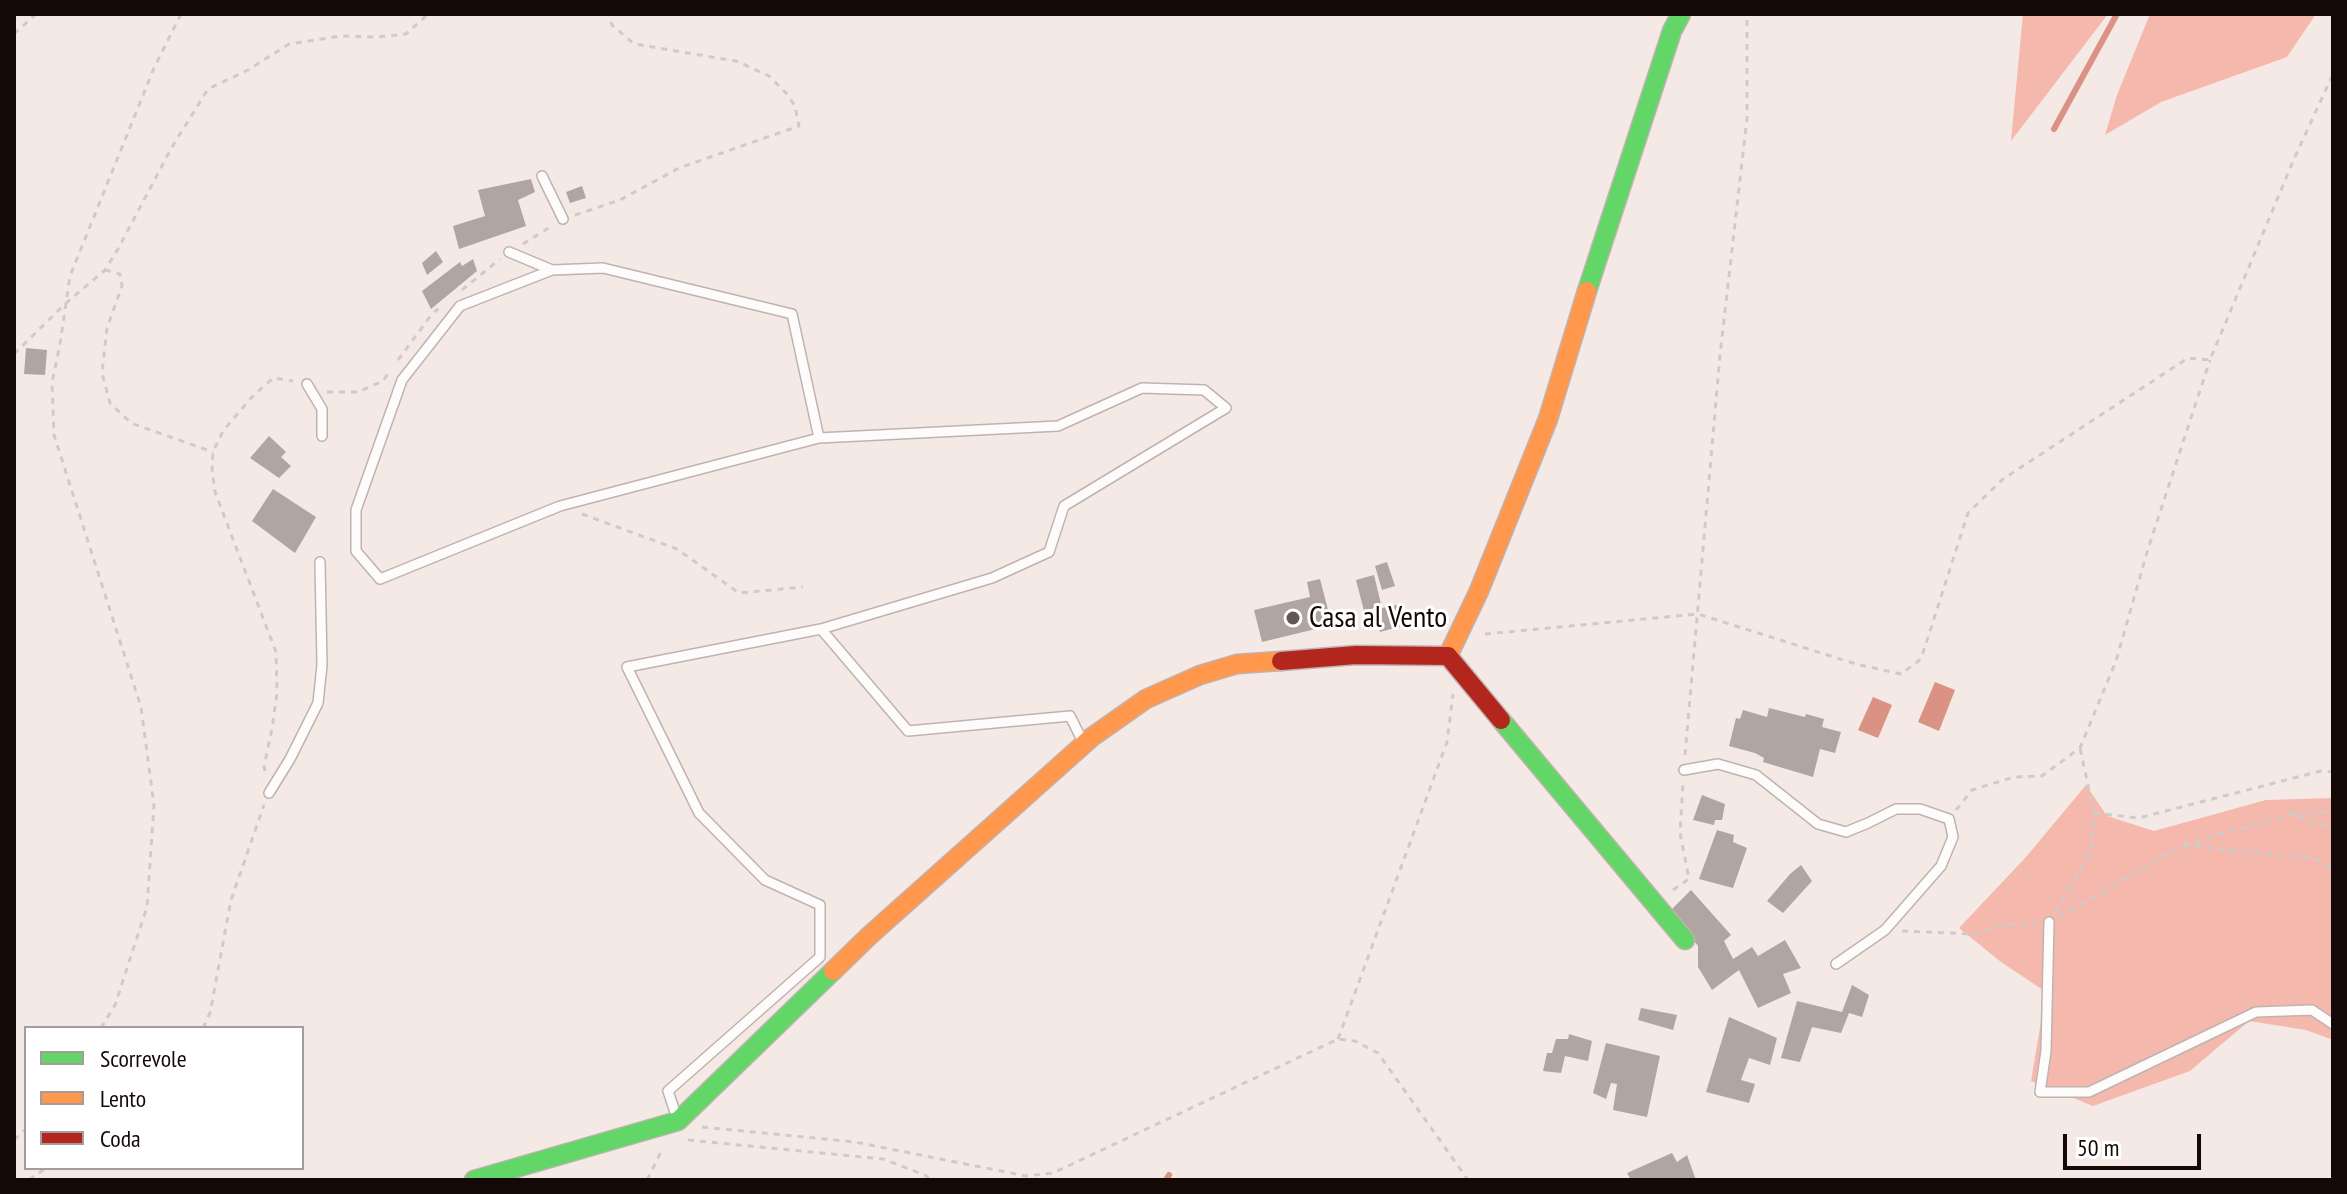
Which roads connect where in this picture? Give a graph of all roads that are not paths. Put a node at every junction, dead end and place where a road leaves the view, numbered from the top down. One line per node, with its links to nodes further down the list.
1 (1681, 14): 11 (street)
2 (542, 176): 3 (lane)
3 (563, 219)
4 (509, 252): 5 (lane)
5 (552, 270): 8 (lane); 8 (lane)
6 (307, 384): 7 (lane)
7 (322, 436)
8 (819, 438): 10 (lane)
9 (320, 562): 14 (lane)
10 (821, 629): 12 (lane); 19 (lane)
11 (1452, 661): 12 (street); 16 (street)
12 (1084, 744): 19 (street)
13 (1684, 770): 17 (lane)
14 (269, 793)
15 (2049, 922): 18 (lane)
16 (1685, 940)
17 (1836, 964)
18 (2333, 1024)
19 (678, 1121): 20 (street)
20 (474, 1180)

